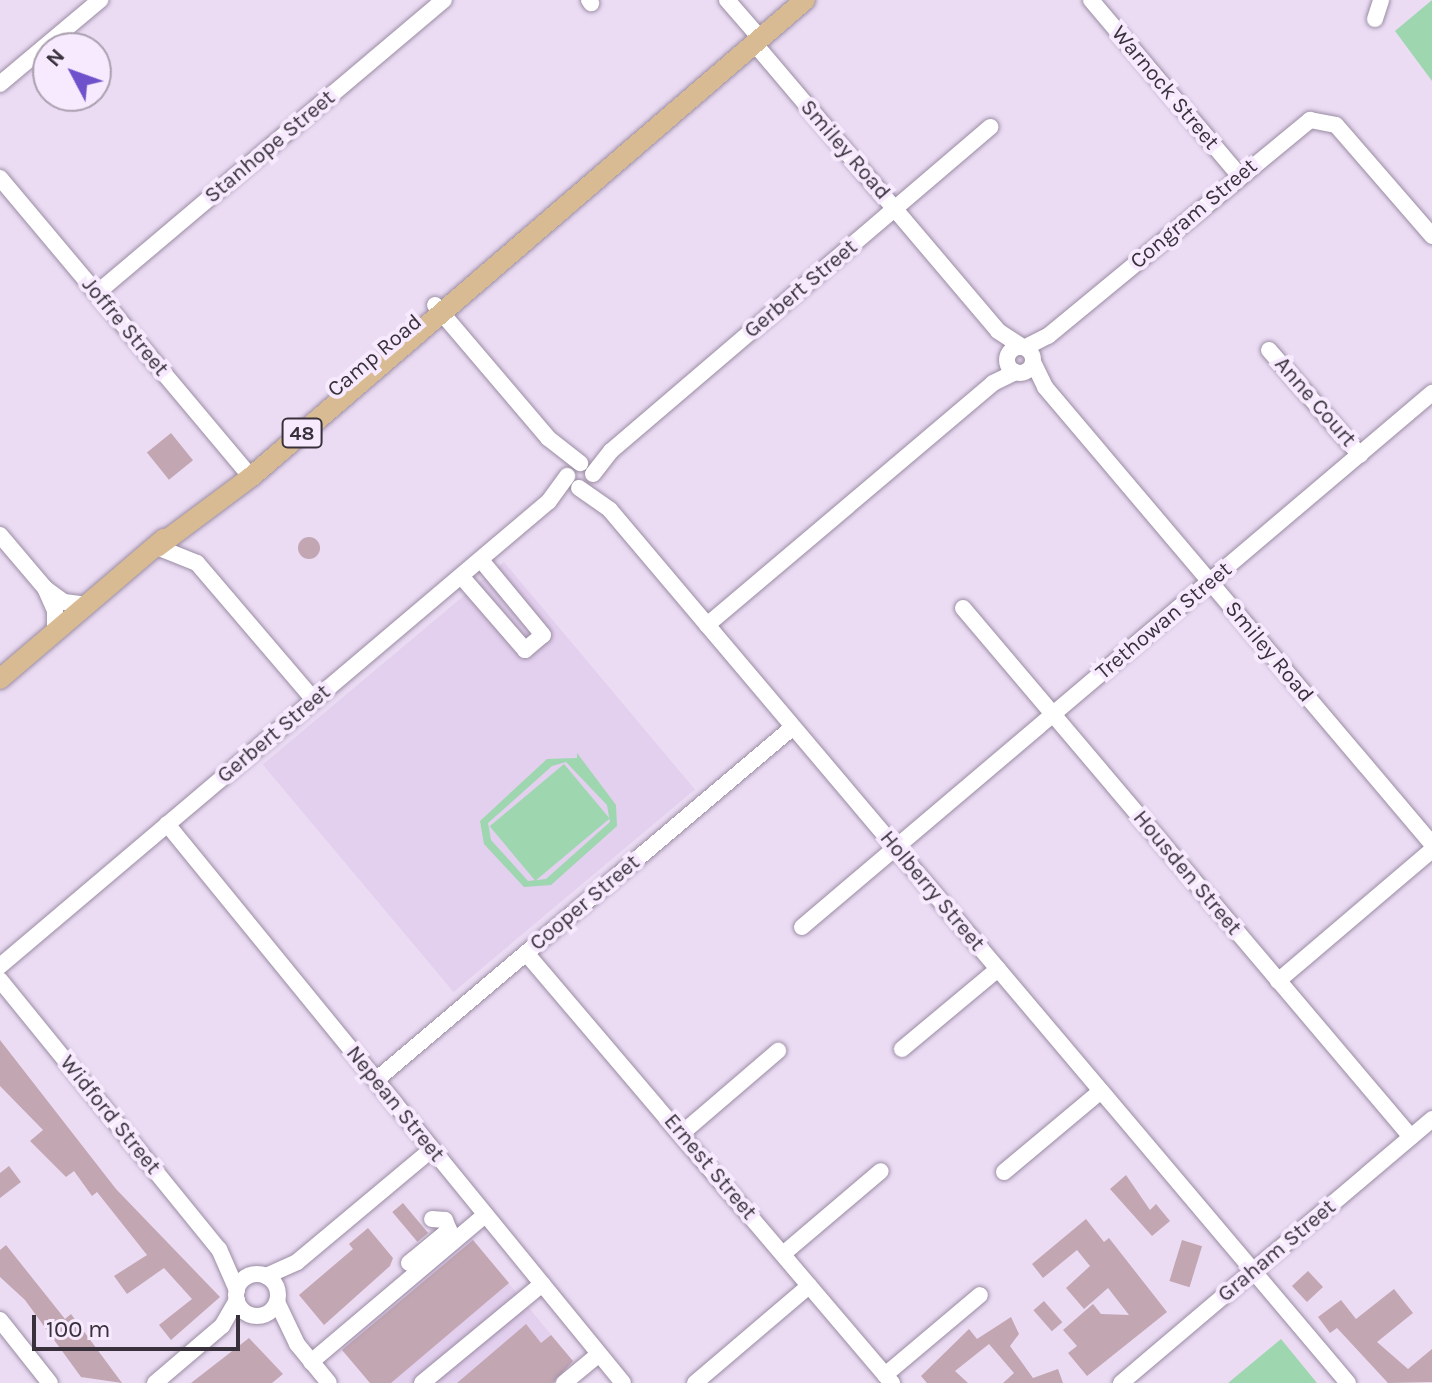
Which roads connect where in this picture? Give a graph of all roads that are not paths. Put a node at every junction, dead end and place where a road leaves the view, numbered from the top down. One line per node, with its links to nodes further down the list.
1 (100, 0): 9 (street)
2 (444, 0): 15 (street, Stanhope Street)
3 (727, 0): 8 (street, Smiley Road)
4 (805, 0): 8 (main road, Camp Road / 48)
5 (1091, 0): 11 (street, Warnock Street)
6 (1381, 0): 7 (street)
7 (1375, 19)
8 (757, 41): 13 (street, Smiley Road); 16 (main road, Camp Road / 48)
9 (0, 84)
10 (991, 127): 13 (street, Gerbert Street)
11 (1239, 175): 14 (street, Congram Street); 18 (street, Congram Street)
12 (0, 178): 15 (street, Joffre Street)
13 (896, 209): 18 (street, Smiley Road); 22 (street, Gerbert Street)
14 (1432, 236)
15 (97, 293): 21 (street, Joffre Street)
16 (439, 309): 21 (main road, Camp Road / 48); 22 (street, Holberry Street)
17 (1269, 350): 20 (street, Anne Court)
18 (1021, 360): 29 (street, Smiley Road); 33 (street, Congram Street)
19 (1432, 393): 20 (street, Trethowan Street)
20 (1360, 455): 29 (street, Trethowan Street)
21 (247, 472): 23 (main road, Camp Road / 48); 25 (main road, Camp Road / 48)
22 (580, 475): 26 (street, Gerbert Street); 33 (street, Holberry Street)
23 (190, 525): 25 (main road, Camp Road / 48); 27 (street)
24 (0, 535): 30 (street)
25 (157, 547): 27 (street); 31 (main road, Camp Road / 48)
26 (481, 560): 28 (street, Gerbert Street); 28 (street)
27 (197, 563): 36 (street)
28 (461, 576): 36 (street, Gerbert Street)
29 (1210, 582): 37 (street, Trethowan Street); 40 (street, Smiley Road)
30 (45, 588): 31 (street); 34 (street)
31 (88, 605): 34 (main road, Camp Road / 48)
32 (963, 608): 37 (street, Housden Street)
33 (707, 625): 38 (street, Holberry Street)
34 (55, 633): 35 (main road, Camp Road / 48)
35 (0, 679)
36 (314, 700): 39 (street, Gerbert Street)
37 (1053, 715): 41 (street, Trethowan Street); 47 (street, Housden Street)
38 (793, 727): 41 (street, Holberry Street); 43 (street, Cooper Street)
39 (167, 824): 44 (street, Gerbert Street); 50 (street, Nepean Street)
40 (1432, 847): 47 (street)
41 (896, 848): 42 (street, Trethowan Street); 45 (street, Holberry Street)
42 (802, 927)
43 (526, 953): 50 (street, Cooper Street); 53 (street, Ernest Street)
44 (0, 966)
45 (998, 969): 48 (street); 51 (street, Holberry Street)
46 (0, 980): 60 (street, Widford Street)
47 (1278, 981): 54 (street, Housden Street)
48 (902, 1049)
49 (778, 1051): 53 (street)
50 (376, 1080): 55 (street, Nepean Street)
51 (1101, 1091): 57 (street); 64 (street, Holberry Street)
52 (1432, 1119): 54 (street, Graham Street)
53 (681, 1134): 61 (street, Ernest Street)
54 (1411, 1137): 64 (street, Graham Street)
55 (432, 1149): 58 (street, Nepean Street); 62 (street)
56 (881, 1171): 61 (street)
57 (1004, 1172)
58 (485, 1215): 66 (street, Nepean Street); 76 (street)
59 (432, 1219): 63 (street)
60 (219, 1249): 65 (street, Widford Street); 68 (street, Widford Street)
61 (783, 1254): 67 (street, Ernest Street)
62 (297, 1262): 65 (street); 70 (street)
63 (409, 1263)
64 (1254, 1271): 85 (street, Graham Street); 86 (street, Holberry Street)
65 (262, 1275): 68 (street); 70 (street)
66 (542, 1284): 75 (street, Nepean Street); 81 (street)
67 (809, 1286): 77 (street, Ernest Street); 84 (street)
68 (237, 1295): 71 (street); 73 (street)
69 (980, 1295): 77 (street)
70 (278, 1300): 71 (street); 74 (street)
71 (255, 1316): 73 (street); 74 (street)
72 (0, 1320): 78 (street)
73 (222, 1326): 79 (street)
74 (297, 1344): 76 (street)
75 (599, 1354): 82 (street); 83 (street, Nepean Street)
76 (311, 1362): 80 (street)
77 (888, 1379)
78 (50, 1383)
79 (155, 1383)
80 (329, 1383)
81 (422, 1383)
82 (564, 1383)
83 (623, 1383)
84 (695, 1383)
85 (1121, 1383)
86 (1348, 1383)

